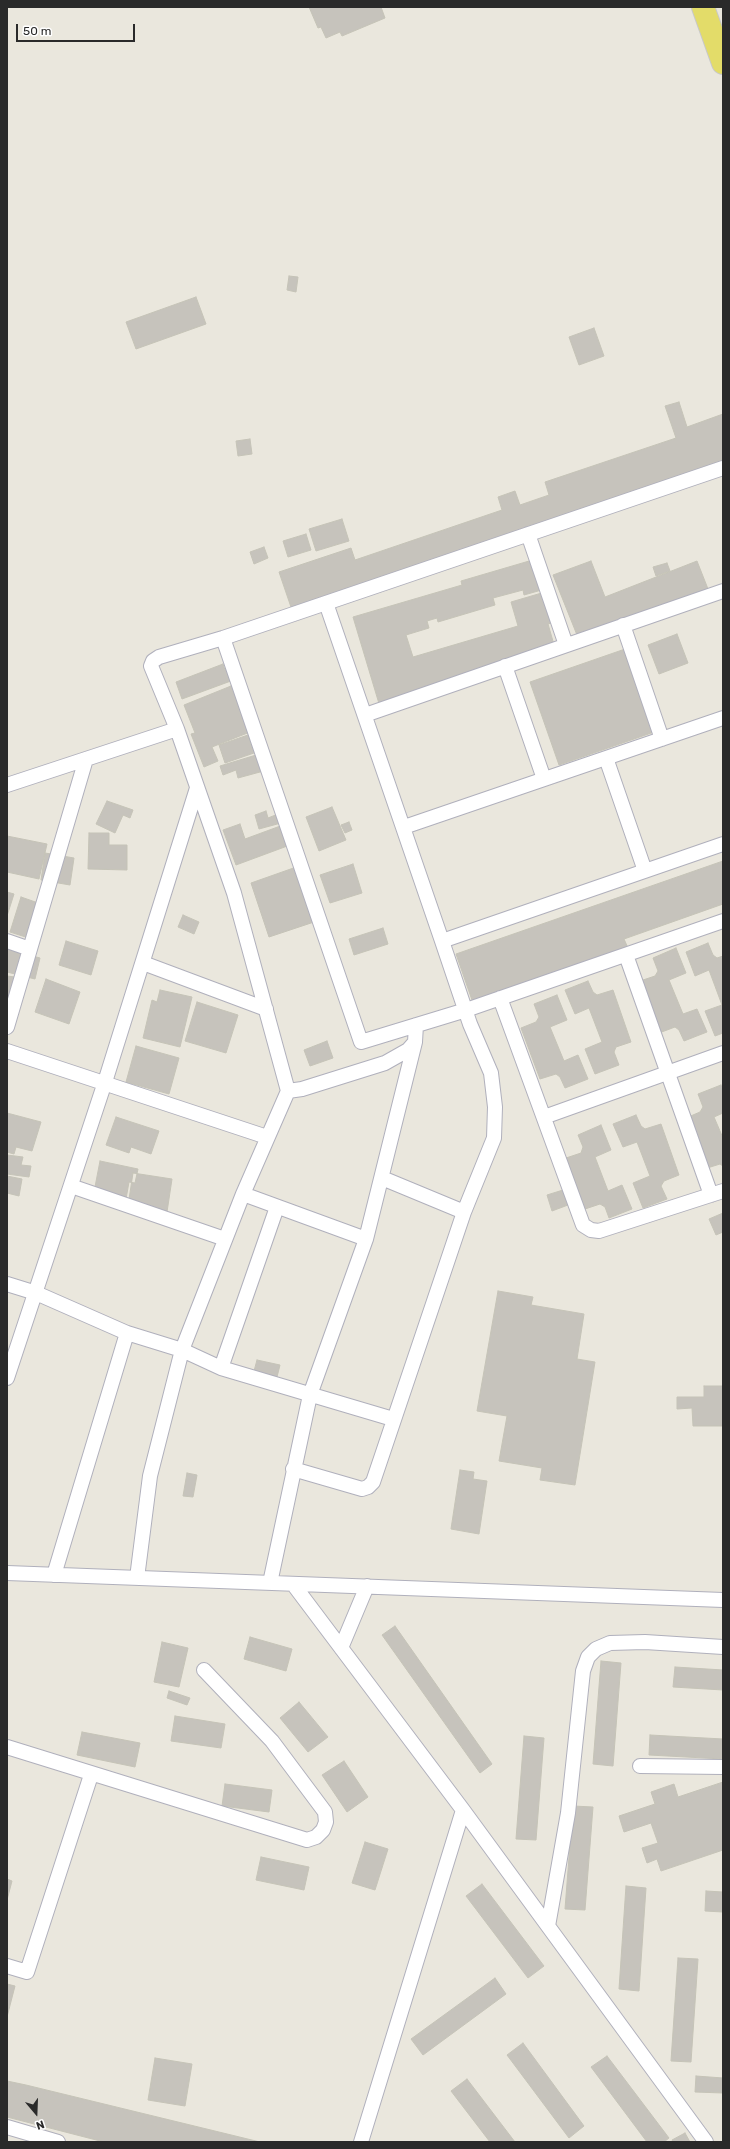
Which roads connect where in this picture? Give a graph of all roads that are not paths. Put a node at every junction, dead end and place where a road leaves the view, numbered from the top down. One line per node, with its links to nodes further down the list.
1 (703, 7): 2 (main road)
2 (719, 39): 3 (main road)
3 (723, 63)
4 (723, 468): 5 (street)
5 (528, 534): 7 (street); 10 (street)
6 (723, 590): 8 (street)
7 (326, 603): 9 (street); 12 (street)
8 (623, 625): 10 (street); 15 (street)
9 (223, 638): 14 (street); 33 (street)
10 (566, 645): 11 (street)
11 (505, 666): 12 (street); 18 (street)
12 (365, 715): 21 (street)
13 (723, 718): 15 (street)
14 (177, 729): 17 (street); 20 (street)
15 (662, 739): 16 (street)
16 (606, 758): 18 (street); 23 (street)
17 (86, 759): 19 (street); 27 (street)
18 (544, 779): 21 (street)
19 (7, 785)
20 (197, 788): 29 (street); 31 (street)
21 (404, 826): 26 (street)
22 (723, 844): 23 (street)
23 (645, 871): 26 (street)
24 (723, 921): 28 (street)
25 (7, 941): 27 (street)
26 (442, 941): 32 (street)
27 (30, 949): 34 (street)
28 (626, 955): 30 (street); 38 (street)
29 (143, 963): 31 (street); 39 (street)
30 (500, 998): 32 (street); 41 (street)
31 (266, 1009): 40 (street)
32 (466, 1010): 33 (street); 48 (street)
33 (416, 1025): 35 (street)
34 (7, 1027)
35 (415, 1042): 40 (street); 43 (street)
36 (7, 1051): 39 (street)
37 (723, 1053): 38 (street)
38 (667, 1073): 41 (street); 45 (street)
39 (105, 1082): 42 (street); 44 (street)
40 (288, 1091): 42 (street)
41 (544, 1117): 45 (street)
42 (267, 1137): 46 (street)
43 (382, 1178): 48 (street); 49 (street)
44 (71, 1186): 50 (street); 52 (street)
45 (717, 1193)
46 (243, 1194): 47 (street); 50 (street)
47 (277, 1207): 49 (street); 55 (street)
48 (464, 1212): 58 (street)
49 (366, 1239): 57 (street)
50 (225, 1240): 54 (street)
51 (7, 1284): 52 (street)
52 (36, 1293): 53 (street); 56 (street)
53 (127, 1333): 54 (street); 61 (street)
54 (182, 1350): 55 (street); 62 (street)
55 (221, 1368): 57 (street)
56 (7, 1378)
57 (310, 1395): 58 (street); 59 (street)
58 (393, 1419): 59 (street)
59 (293, 1469): 63 (street)
60 (7, 1573): 61 (street)
61 (54, 1575): 62 (street)
62 (137, 1578): 63 (street)
63 (270, 1583): 64 (street)
64 (293, 1584): 65 (street); 68 (street)
65 (367, 1586): 66 (street); 68 (street)
66 (723, 1600)
67 (723, 1647): 75 (street)
68 (341, 1648): 74 (street)
69 (204, 1670): 73 (street)
70 (7, 1747): 73 (street)
71 (640, 1766): 72 (street)
72 (723, 1767)
73 (91, 1775): 76 (street)
74 (463, 1810): 75 (street); 79 (street)
75 (548, 1926): 80 (street)
76 (7, 1966)
77 (7, 2127): 78 (street)
78 (58, 2142)
79 (361, 2142)
80 (706, 2142)

